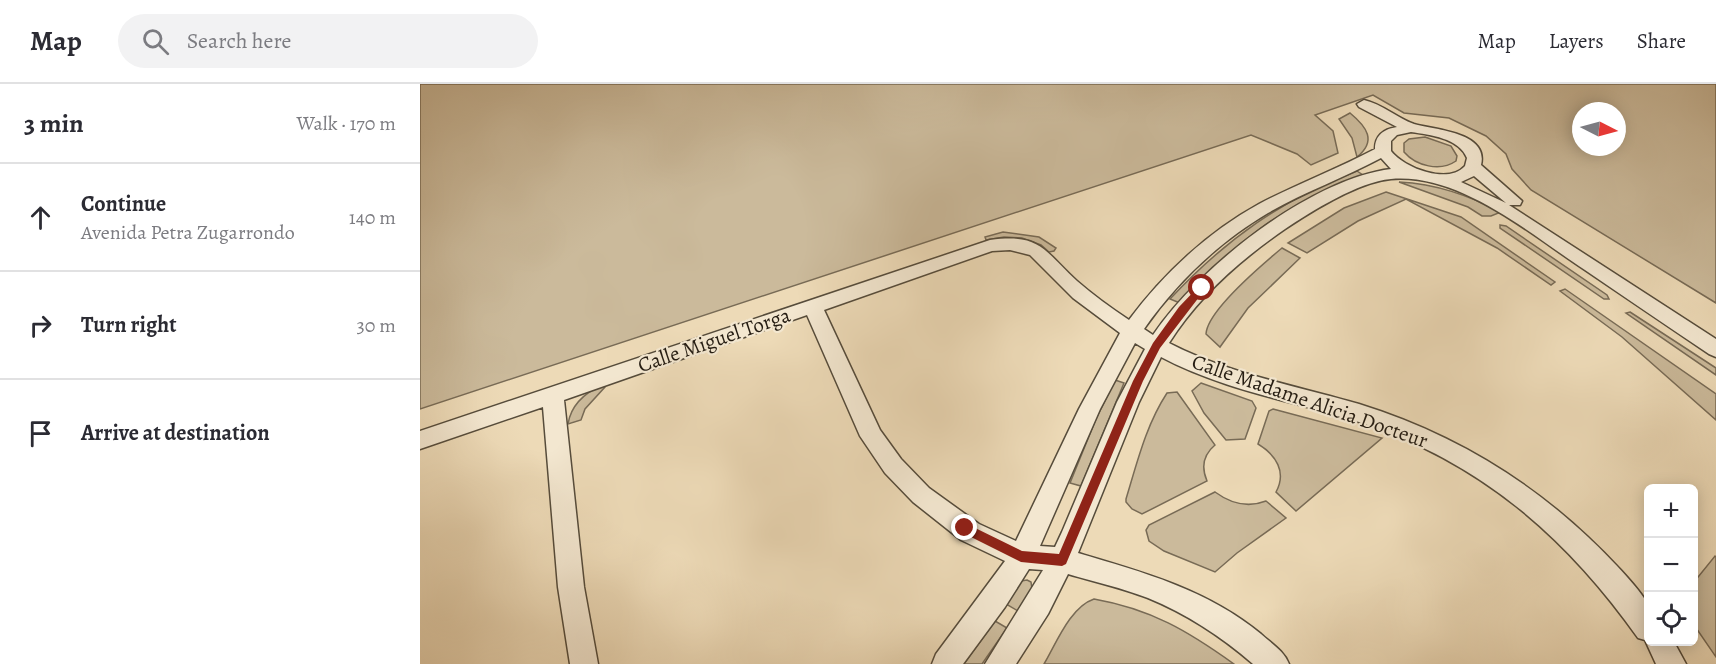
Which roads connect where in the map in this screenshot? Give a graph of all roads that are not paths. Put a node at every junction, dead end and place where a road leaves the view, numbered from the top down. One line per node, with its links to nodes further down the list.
1 (1411, 128): 2 (street); 2 (street); 3 (street)
2 (1384, 144): 4 (street); 8 (street)
3 (1474, 167): 5 (street); 9 (street)
4 (1416, 174): 5 (street); 10 (street)
5 (1441, 179): 11 (street)
6 (1009, 243): 7 (street, Calle Miguel Torga); 8 (street, Calle Madame Alicia Docteur)
7 (813, 306): 12 (street, Calle Miguel Torga); 14 (street)
8 (1132, 330): 10 (street, Calle Madame Alicia Docteur); 14 (street)
9 (1716, 333)
10 (1156, 346): 15 (street); 16 (street, Calle Madame Alicia Docteur)
11 (1716, 349)
12 (554, 395): 13 (street, Calle Miguel Torga); 18 (street)
13 (420, 440)
14 (1021, 556): 15 (street); 19 (street)
15 (1062, 560): 20 (street); 21 (street)
16 (1644, 622)
17 (1661, 646): 22 (street)
18 (584, 664)
19 (946, 664)
20 (999, 664)
21 (1275, 664)
22 (1672, 664)

